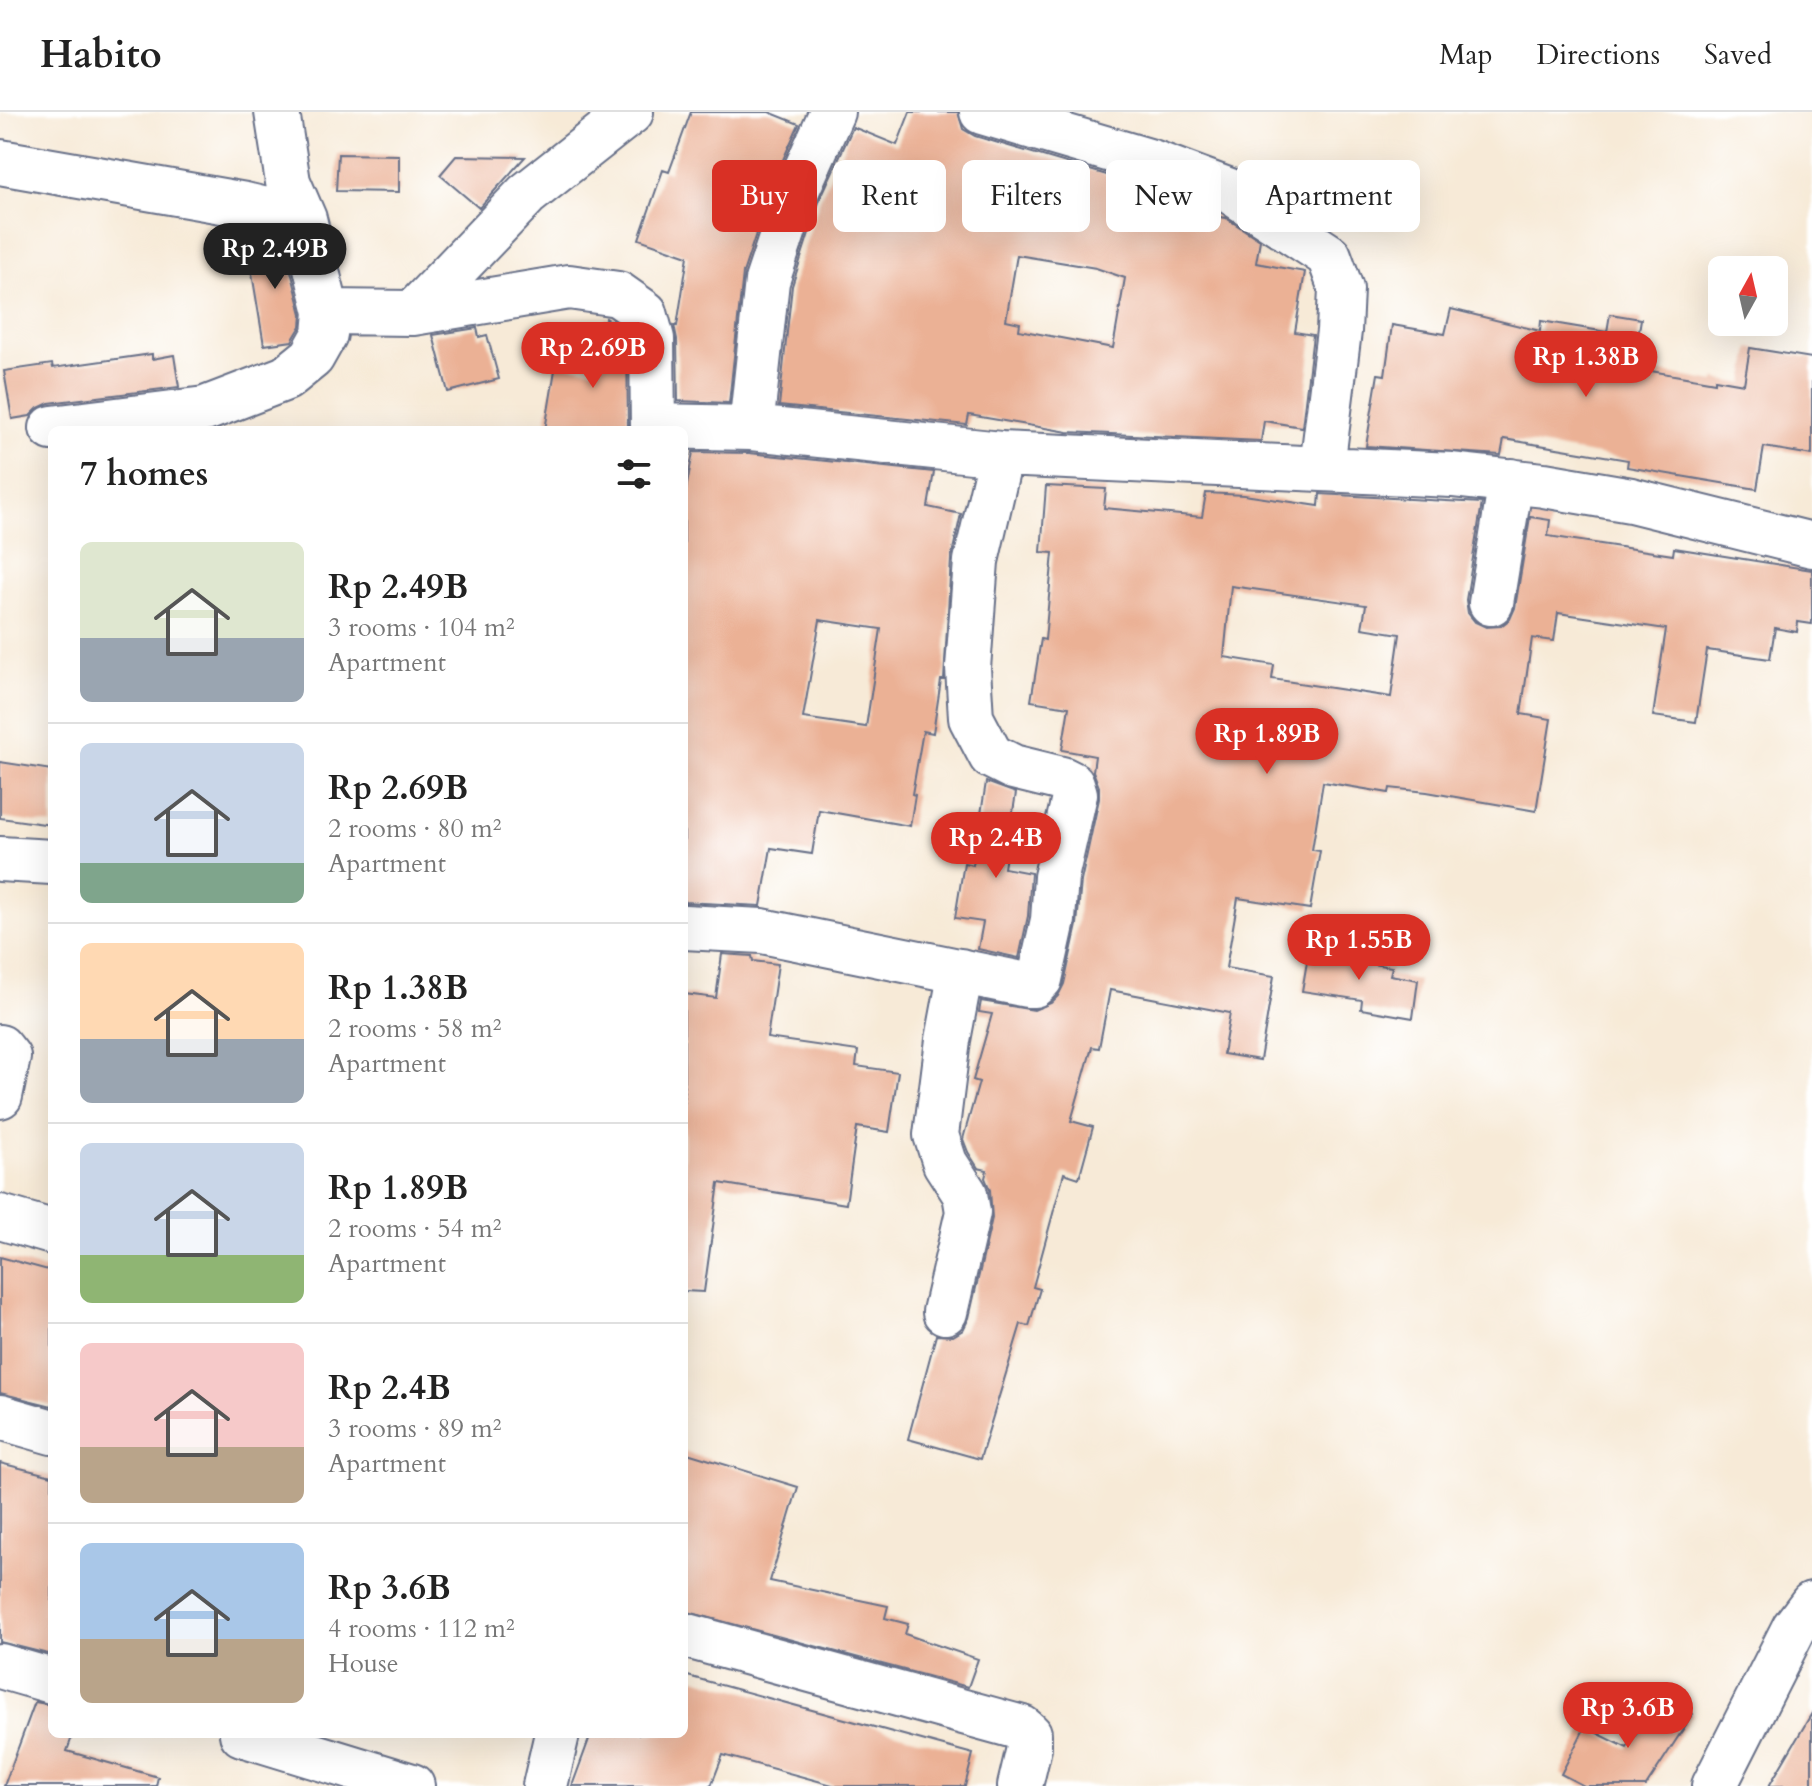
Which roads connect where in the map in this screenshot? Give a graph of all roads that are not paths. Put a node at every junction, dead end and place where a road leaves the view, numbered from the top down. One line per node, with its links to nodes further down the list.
1 (277, 112): 6 (street)
2 (631, 112): 8 (street)
3 (982, 112): 14 (street)
4 (818, 116): 12 (street)
5 (0, 162): 6 (street)
6 (304, 219): 7 (street)
7 (327, 312): 8 (street); 9 (street)
8 (413, 313): 10 (street)
9 (68, 426)
10 (653, 426)
11 (688, 428): 12 (street)
12 (751, 428): 13 (street)
13 (1001, 454): 14 (street); 21 (street)
14 (1322, 467): 15 (street)
15 (1511, 481): 16 (street); 17 (street)
16 (1812, 545)
17 (1491, 603)
18 (0, 859): 19 (street)
19 (48, 862)
20 (688, 927): 21 (street)
21 (961, 971): 26 (street)
22 (0, 1047): 23 (street)
23 (0, 1096)
24 (0, 1217): 25 (street)
25 (48, 1231)
26 (945, 1312)
27 (0, 1417): 28 (street)
28 (48, 1431)
29 (1812, 1604): 38 (street)
30 (688, 1636): 37 (street)
31 (0, 1666): 32 (street)
32 (48, 1680)
33 (255, 1738): 35 (street)
34 (556, 1738): 36 (street)
35 (412, 1786)
36 (545, 1786)
37 (1020, 1786)
38 (1714, 1786)

